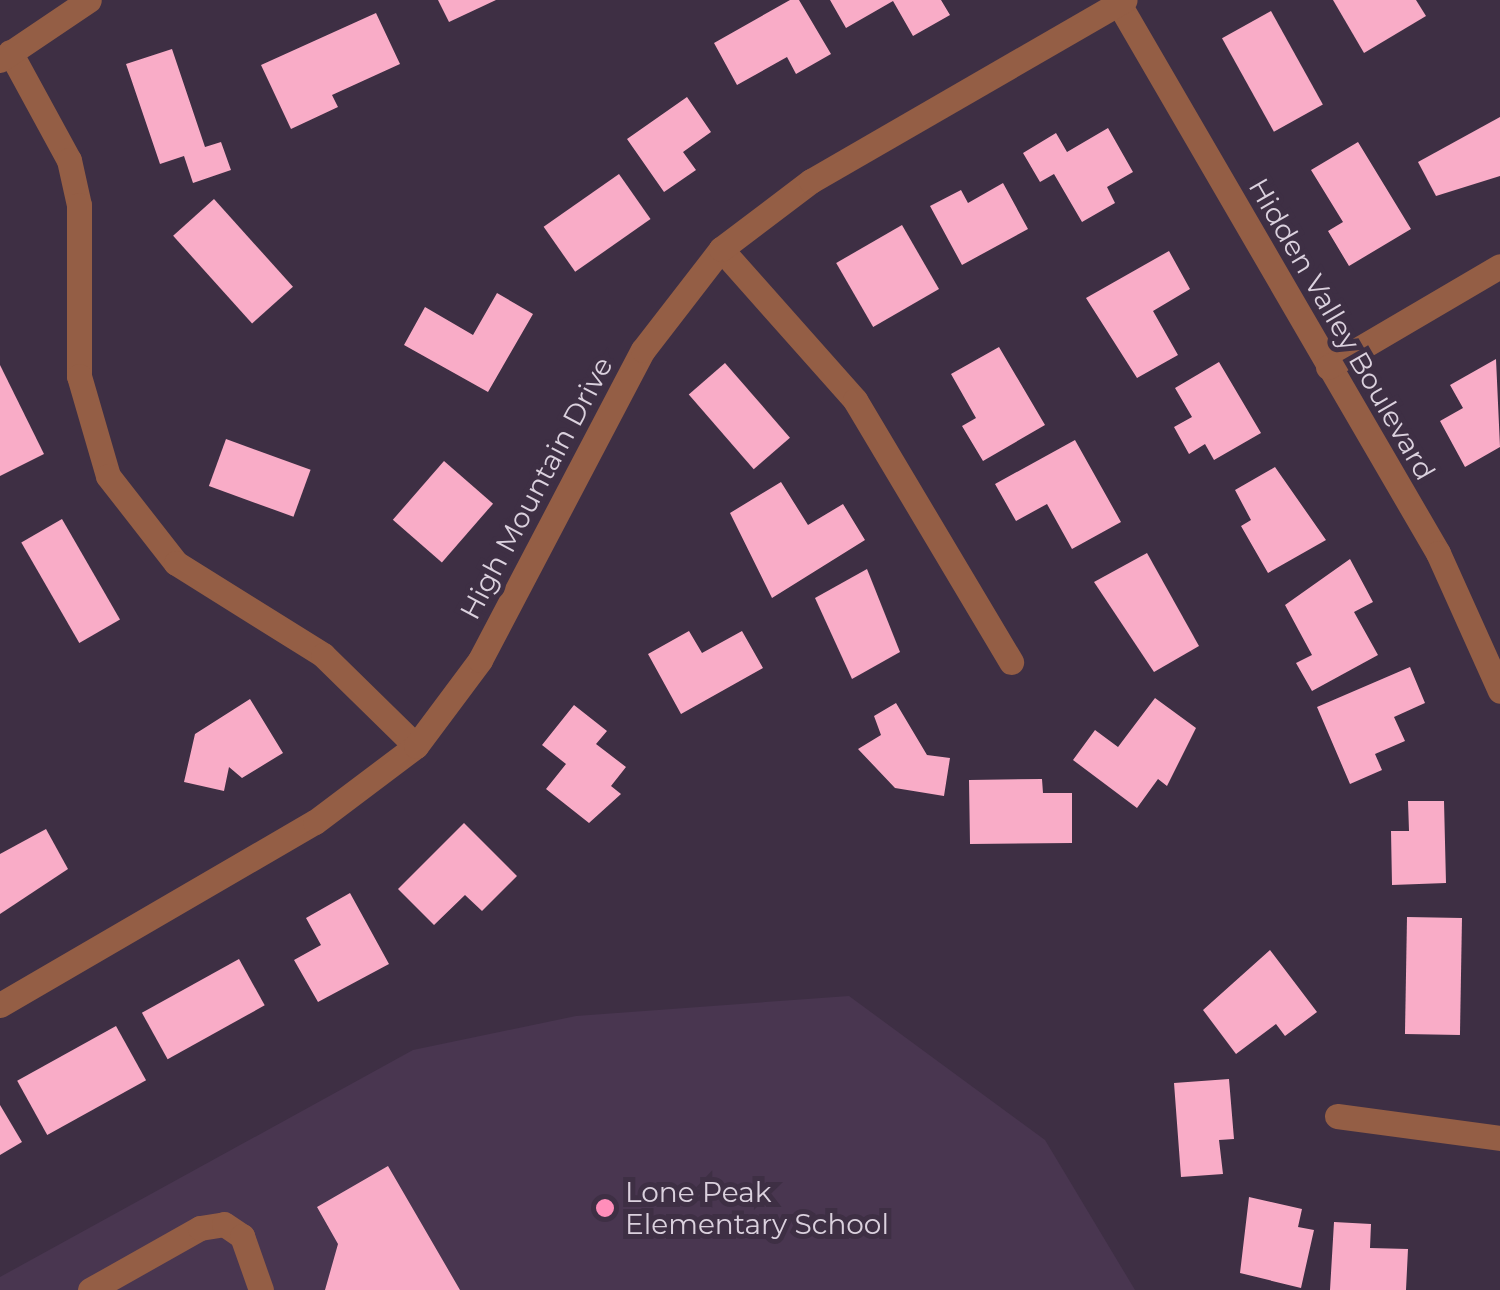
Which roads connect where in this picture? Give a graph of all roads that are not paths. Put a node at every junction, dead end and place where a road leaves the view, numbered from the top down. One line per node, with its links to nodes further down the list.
1 (89, 0): 3 (street)
2 (1122, 2): 4 (street, High Mountain Drive); 6 (street, Hidden Valley Boulevard)
3 (5, 56): 9 (street)
4 (721, 249): 7 (street); 9 (street, High Mountain Drive)
5 (1500, 266): 6 (street)
6 (1328, 367): 8 (street, Hidden Valley Boulevard)
7 (1012, 662)
8 (1500, 692)
9 (416, 746): 10 (street, High Mountain Drive)
10 (0, 1004)
11 (1337, 1116): 12 (street)
12 (1500, 1138)
13 (123, 1282): 14 (street); 15 (street)
14 (90, 1290)
15 (261, 1290)

